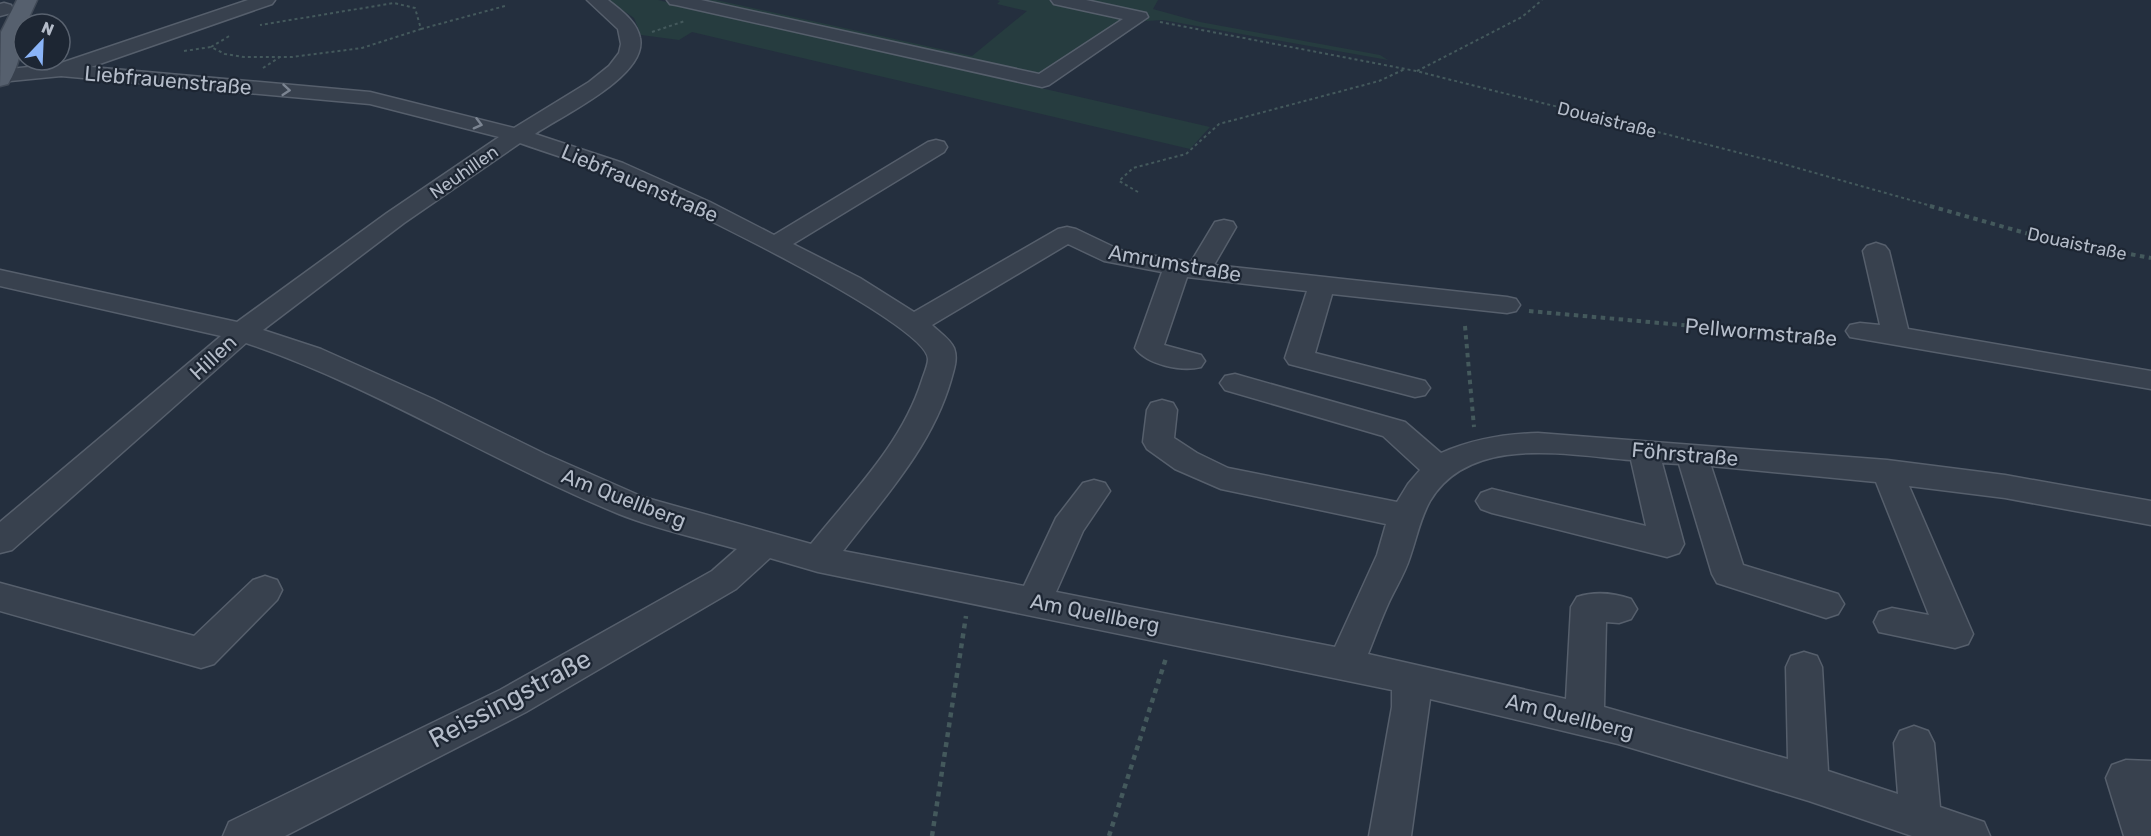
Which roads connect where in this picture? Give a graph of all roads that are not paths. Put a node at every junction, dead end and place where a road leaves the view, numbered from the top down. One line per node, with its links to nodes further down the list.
1 (266, 0): 7 (street)
2 (596, 0): 11 (street, Neuhillen)
3 (676, 0): 4 (street)
4 (1060, 0)
5 (4, 6): 6 (main road)
6 (12, 32): 10 (main road)
7 (72, 66)
8 (72, 71): 11 (street, Liebfrauenstraße, one-way to 11)
9 (44, 72): 10 (street)
10 (1, 77)
11 (517, 135): 14 (street, Liebfrauenstraße); 22 (street, Neuhillen)
12 (936, 147): 14 (street)
13 (1224, 227): 16 (street)
14 (776, 244): 20 (street, Liebfrauenstraße)
15 (1876, 251): 23 (street)
16 (1187, 269): 18 (street, Amrumstraße); 20 (street, Amrumstraße); 24 (street)
17 (0, 278): 22 (street, Hillen)
18 (1322, 284): 19 (street, Amrumstraße); 27 (street)
19 (1507, 305)
20 (914, 324): 39 (street, Liebfrauenstraße)
21 (1860, 331): 23 (street, Pellwormstraße)
22 (242, 332): 37 (street, Hillen); 38 (street, Am Quellberg)
23 (1896, 335): 25 (street, Pellwormstraße)
24 (1191, 361)
25 (2151, 380)
26 (1235, 383): 31 (street)
27 (1415, 388)
28 (1162, 410): 36 (street)
29 (1644, 451): 30 (street, Föhrstraße); 31 (street, Föhrstraße); 34 (street)
30 (1692, 455): 32 (street, Föhrstraße); 43 (street)
31 (1440, 470): 36 (street, Föhrstraße)
32 (1887, 471): 35 (street, Föhrstraße); 45 (street)
33 (1094, 490): 42 (street)
34 (1492, 501)
35 (2151, 513)
36 (1406, 516): 46 (street, Föhrstraße)
37 (0, 541)
38 (764, 544): 39 (street, Am Quellberg); 54 (street, Reissingstraße)
39 (818, 559): 42 (street, Am Quellberg)
40 (265, 590): 41 (street)
41 (0, 597)
42 (1035, 601): 46 (street, Am Quellberg)
43 (1826, 604)
44 (1619, 609): 49 (street)
45 (1892, 622)
46 (1346, 664): 48 (street, Am Quellberg)
47 (1804, 667): 52 (street)
48 (1410, 678): 49 (street, Am Quellberg); 55 (street)
49 (1584, 719): 52 (street, Am Quellberg)
50 (1914, 743): 53 (street)
51 (2151, 779): 57 (street)
52 (1809, 783): 53 (street, Am Quellberg)
53 (1920, 818): 56 (street, Am Quellberg)
54 (244, 836)
55 (1390, 836)
56 (1969, 836)
57 (2145, 836)

